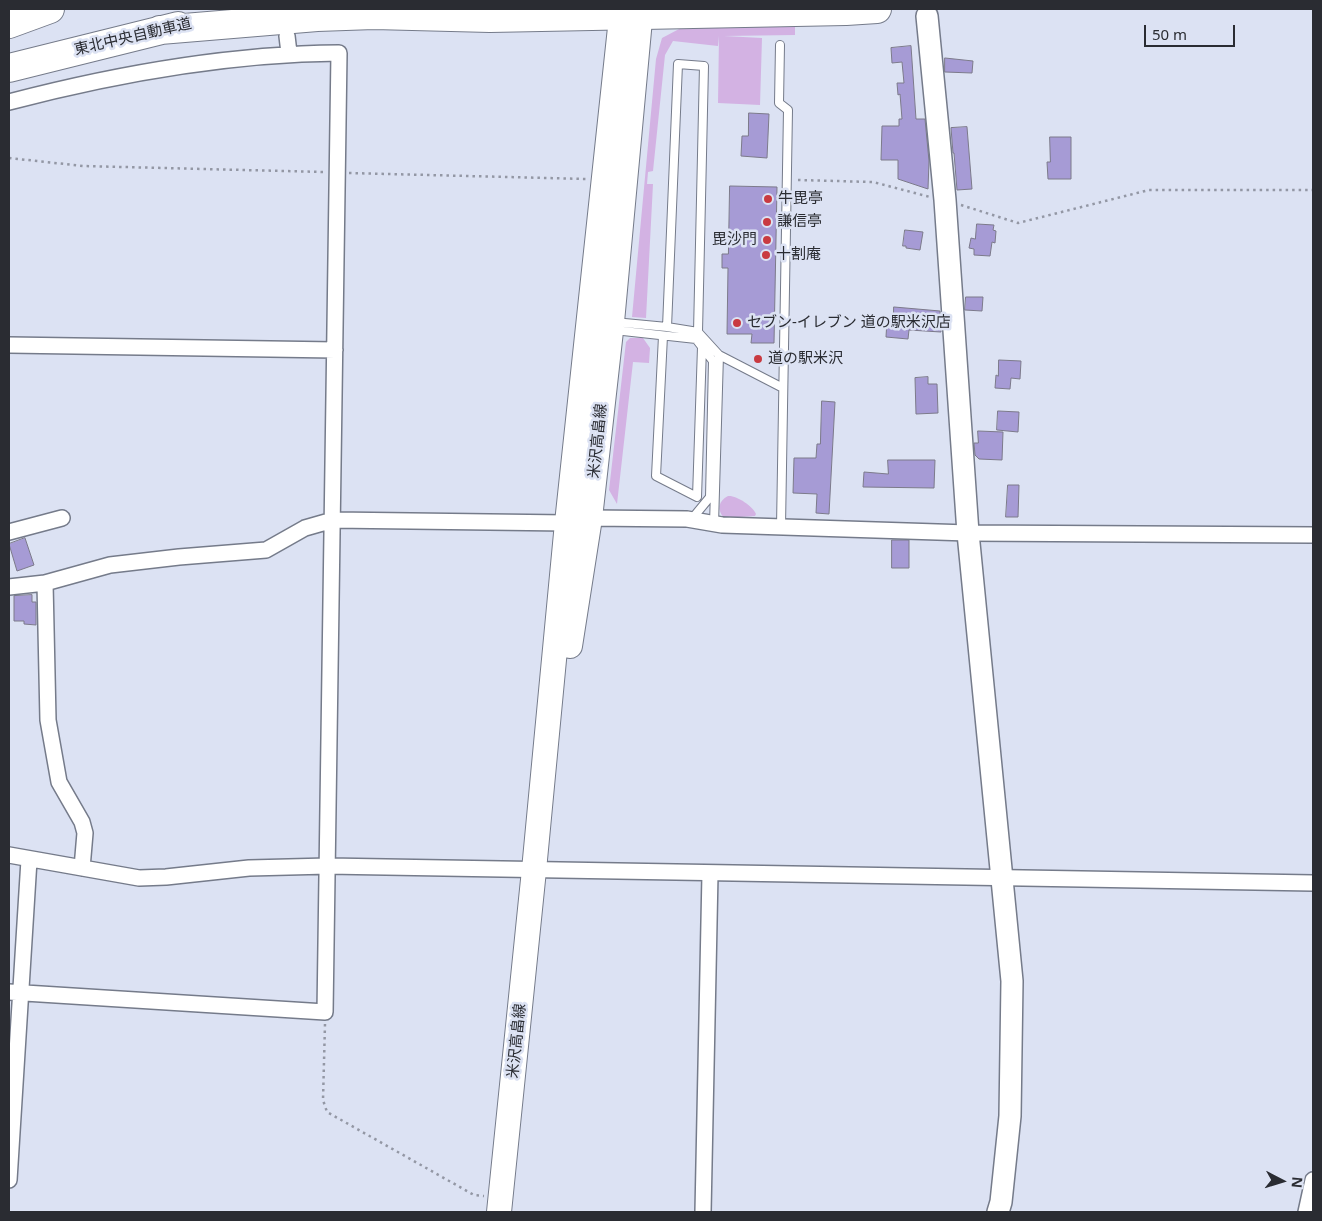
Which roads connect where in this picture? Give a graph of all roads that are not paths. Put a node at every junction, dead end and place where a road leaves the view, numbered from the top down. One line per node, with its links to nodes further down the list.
1 (50, 9): 7 (highway)
2 (188, 9): 11 (highway, 東北中央自動車道)
3 (258, 9): 8 (highway, 東北中央自動車道)
4 (877, 9): 5 (highway)
5 (631, 13): 8 (highway); 15 (main road, 米沢高畠線); 28 (main road, 米沢高畠線)
6 (926, 16): 32 (street)
7 (9, 24)
8 (160, 30): 13 (highway, 東北中央自動車道)
9 (287, 36): 12 (street)
10 (780, 45): 23 (lane)
11 (9, 51)
12 (289, 53): 14 (street); 21 (street)
13 (9, 68)
14 (9, 102)
15 (611, 326): 16 (lane); 18 (lane); 25 (main road, 米沢高畠線)
16 (667, 327): 17 (lane); 17 (lane)
17 (698, 332): 22 (lane)
18 (663, 336): 20 (lane); 20 (lane)
19 (9, 345): 21 (street)
20 (702, 347): 27 (lane)
21 (335, 350): 26 (street)
22 (719, 355): 23 (lane); 29 (lane)
23 (783, 388): 30 (lane)
24 (62, 518): 31 (street)
25 (590, 518): 27 (street); 28 (street); 40 (main road, 米沢高畠線)
26 (333, 520): 28 (street); 34 (street); 38 (street)
27 (691, 520): 29 (street)
28 (567, 523): 40 (main road, 米沢高畠線)
29 (714, 524): 30 (street)
30 (781, 526): 32 (street)
31 (9, 532)
32 (968, 533): 33 (street); 42 (street)
33 (1313, 535)
34 (46, 583): 35 (street); 39 (street)
35 (9, 587)
36 (9, 855): 37 (street)
37 (29, 860): 39 (street); 44 (street)
38 (328, 866): 39 (street); 40 (street); 44 (street)
39 (82, 868)
40 (534, 870): 41 (street); 47 (main road, 米沢高畠線)
41 (710, 874): 42 (street); 48 (street)
42 (1002, 878): 43 (street); 49 (street)
43 (1313, 883)
44 (14, 993): 45 (street)
45 (9, 1180)
46 (1313, 1180): 50 (street)
47 (500, 1204)
48 (703, 1212)
49 (998, 1212)
50 (1306, 1212)

